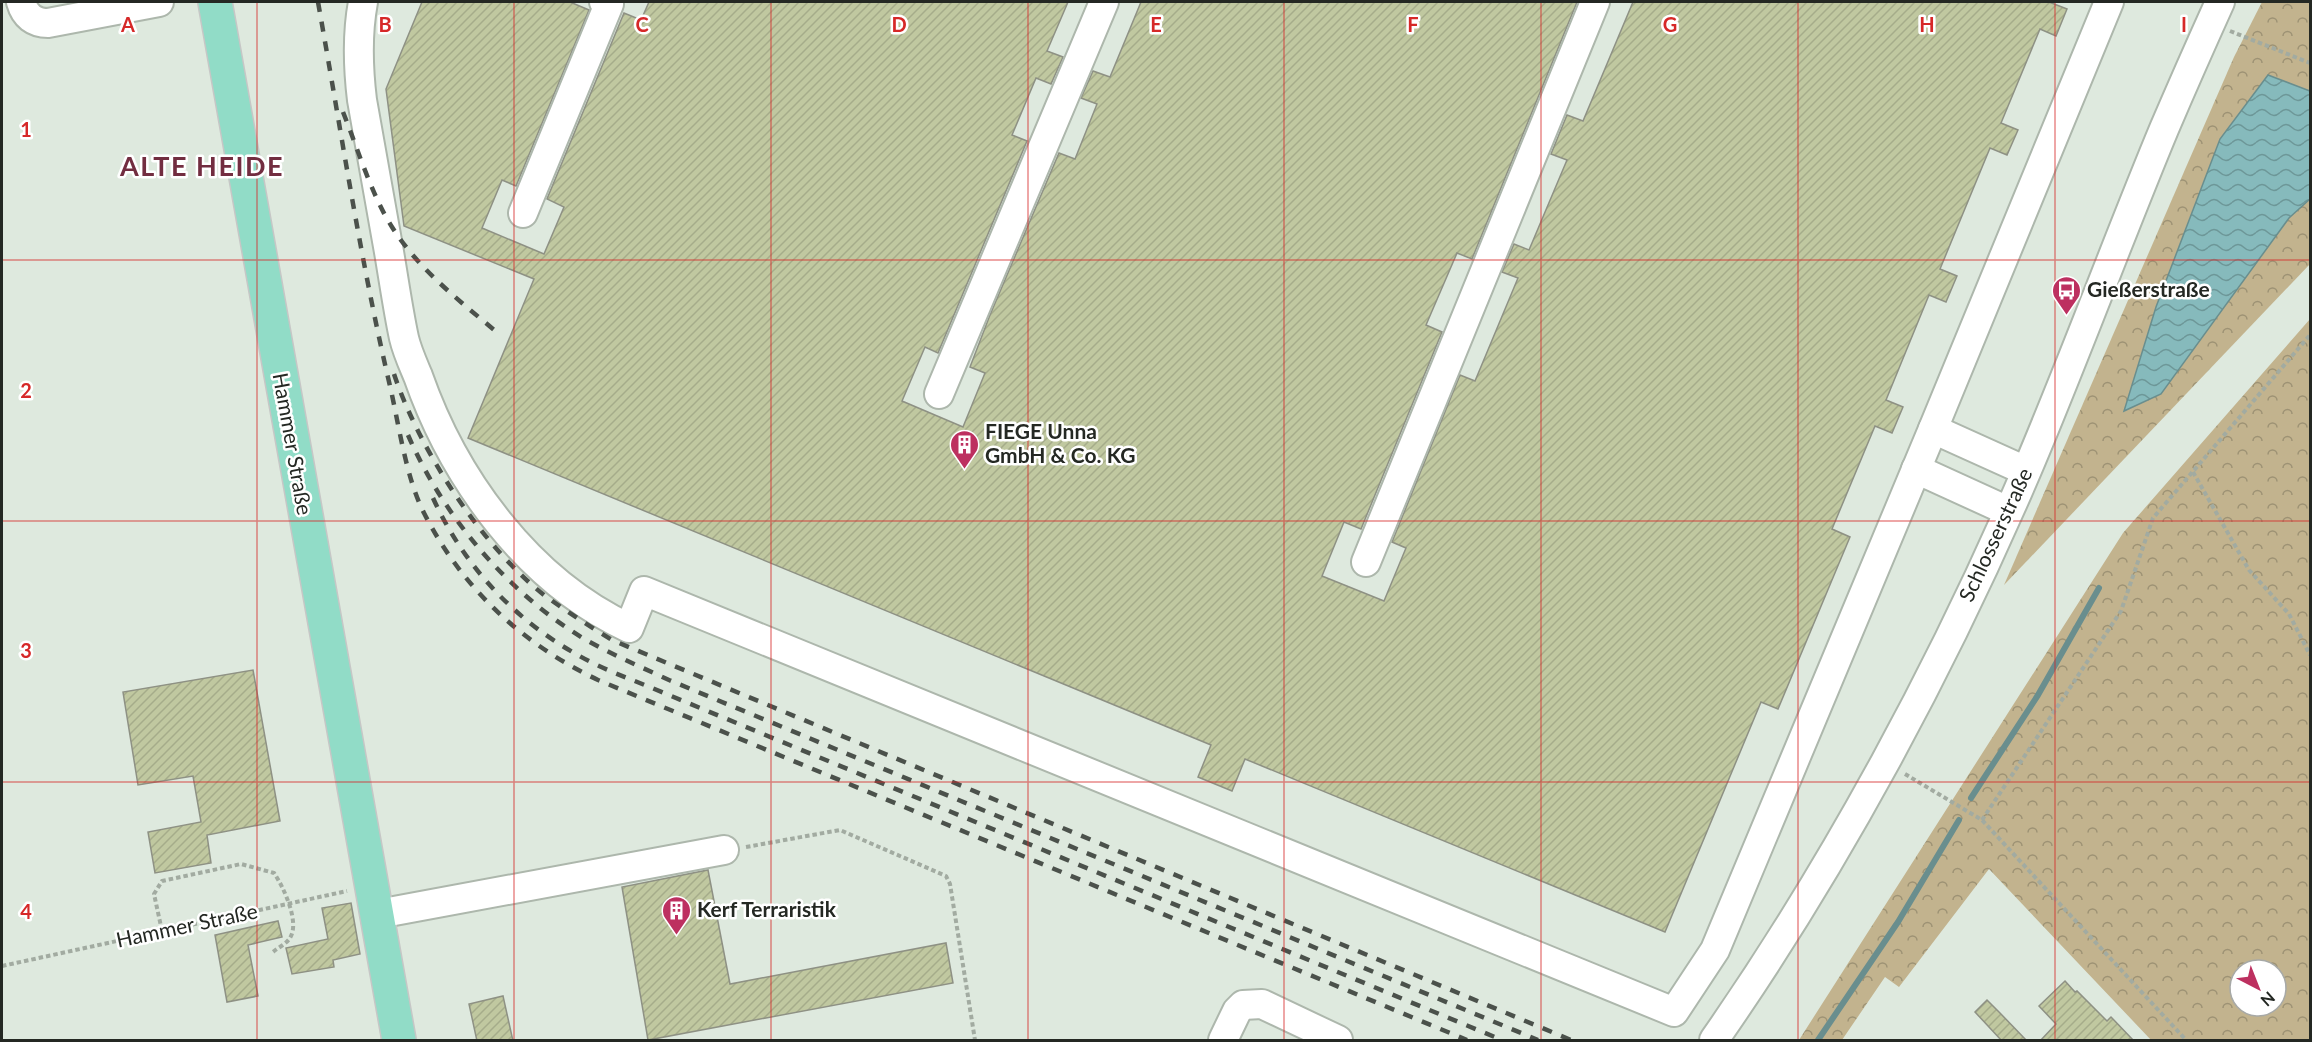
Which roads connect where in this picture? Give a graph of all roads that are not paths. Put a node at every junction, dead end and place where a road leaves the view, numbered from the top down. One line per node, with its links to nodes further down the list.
1 (21, 2): 2 (street)
2 (159, 2)
3 (214, 2): 18 (main road, Hammer Straße)
4 (363, 2): 13 (street)
5 (608, 2): 10 (street)
6 (1104, 2): 11 (street)
7 (1595, 2): 16 (street)
8 (2109, 2): 12 (street)
9 (2220, 2): 14 (street, Schlosserstraße)
10 (523, 213)
11 (939, 394)
12 (1933, 429): 13 (street); 14 (street)
13 (1916, 469): 15 (street)
14 (2026, 471): 15 (street, Schlosserstraße)
15 (2008, 511): 22 (street, Schlosserstraße)
16 (1366, 562)
17 (724, 850): 18 (street)
18 (375, 900): 19 (main road, Hammer Straße)
19 (399, 1041)
20 (1223, 1041): 21 (street)
21 (1338, 1041)
22 (1714, 1041)

